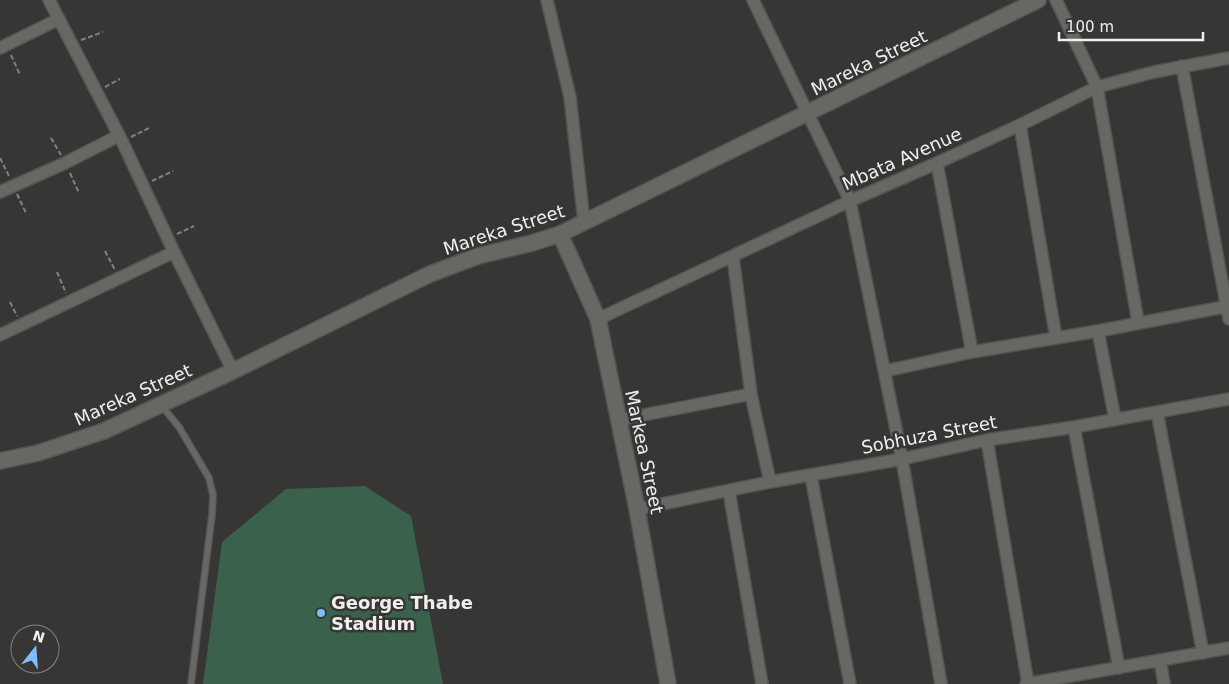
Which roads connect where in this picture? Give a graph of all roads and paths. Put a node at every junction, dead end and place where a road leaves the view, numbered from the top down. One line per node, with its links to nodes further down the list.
1 (50, 0): 6 (street)
2 (547, 0): 24 (street)
3 (753, 0): 15 (street)
4 (1038, 0): 15 (main road, Mareka Street)
5 (1056, 0): 13 (street)
6 (59, 19): 8 (street); 9 (street)
7 (103, 32): 8 (path)
8 (71, 44): 14 (street)
9 (0, 48)
10 (1229, 58): 11 (street, Mbata Avenue)
11 (1182, 66): 13 (street, Mbata Avenue); 35 (street)
12 (120, 79): 14 (path)
13 (1097, 87): 16 (street, Mbata Avenue); 38 (street)
14 (96, 91): 18 (street)
15 (808, 114): 23 (street); 24 (main road, Mareka Street)
16 (1020, 124): 19 (street, Mbata Avenue); 42 (street)
17 (149, 128): 18 (path)
18 (120, 138): 21 (street); 22 (street)
19 (937, 163): 23 (street, Mbata Avenue); 43 (street)
20 (173, 171): 21 (path)
21 (144, 185): 27 (street)
22 (0, 192)
23 (850, 201): 30 (street, Mbata Avenue); 45 (street)
24 (584, 222): 26 (main road, Mareka Street)
25 (194, 226): 27 (path)
26 (560, 234): 36 (main road, Markea Street); 44 (main road, Mareka Street)
27 (168, 238): 29 (street)
28 (106, 251): 32 (path)
29 (174, 252): 32 (street); 44 (street)
30 (733, 257): 36 (street, Mbata Avenue); 46 (street)
31 (57, 272): 34 (path)
32 (120, 279): 34 (street)
33 (10, 302): 39 (path)
34 (70, 302): 39 (street)
35 (1228, 306): 37 (street); 38 (street)
36 (598, 319): 51 (main road, Markea Street)
37 (1229, 319)
38 (1138, 322): 40 (street)
39 (21, 325): 41 (street)
40 (1098, 331): 42 (street); 50 (street)
41 (0, 335)
42 (1056, 338): 43 (street)
43 (972, 352): 45 (street)
44 (233, 371): 48 (main road, Mareka Street)
45 (885, 371): 54 (street)
46 (751, 394): 51 (street); 57 (street)
47 (1229, 399): 49 (street, Sobhuza Street)
48 (161, 404): 55 (main road, Mareka Street); 64 (lane)
49 (1157, 412): 50 (street, Sobhuza Street); 61 (street)
50 (1115, 419): 52 (street, Sobhuza Street)
51 (618, 420): 59 (main road, Markea Street)
52 (1074, 427): 53 (street, Sobhuza Street); 63 (street)
53 (987, 440): 54 (street, Sobhuza Street); 69 (street)
54 (902, 459): 56 (street, Sobhuza Street); 68 (street)
55 (0, 462)
56 (810, 476): 57 (street, Sobhuza Street); 67 (street)
57 (770, 482): 58 (street, Sobhuza Street)
58 (729, 491): 59 (street, Sobhuza Street); 66 (street)
59 (637, 510): 65 (main road, Markea Street)
60 (1229, 648): 61 (street)
61 (1203, 653): 62 (street)
62 (1160, 660): 63 (street); 70 (street)
63 (1119, 668): 69 (street)
64 (191, 684)
65 (668, 684)
66 (762, 684)
67 (850, 684)
68 (941, 684)
69 (1027, 684)
70 (1164, 684)

